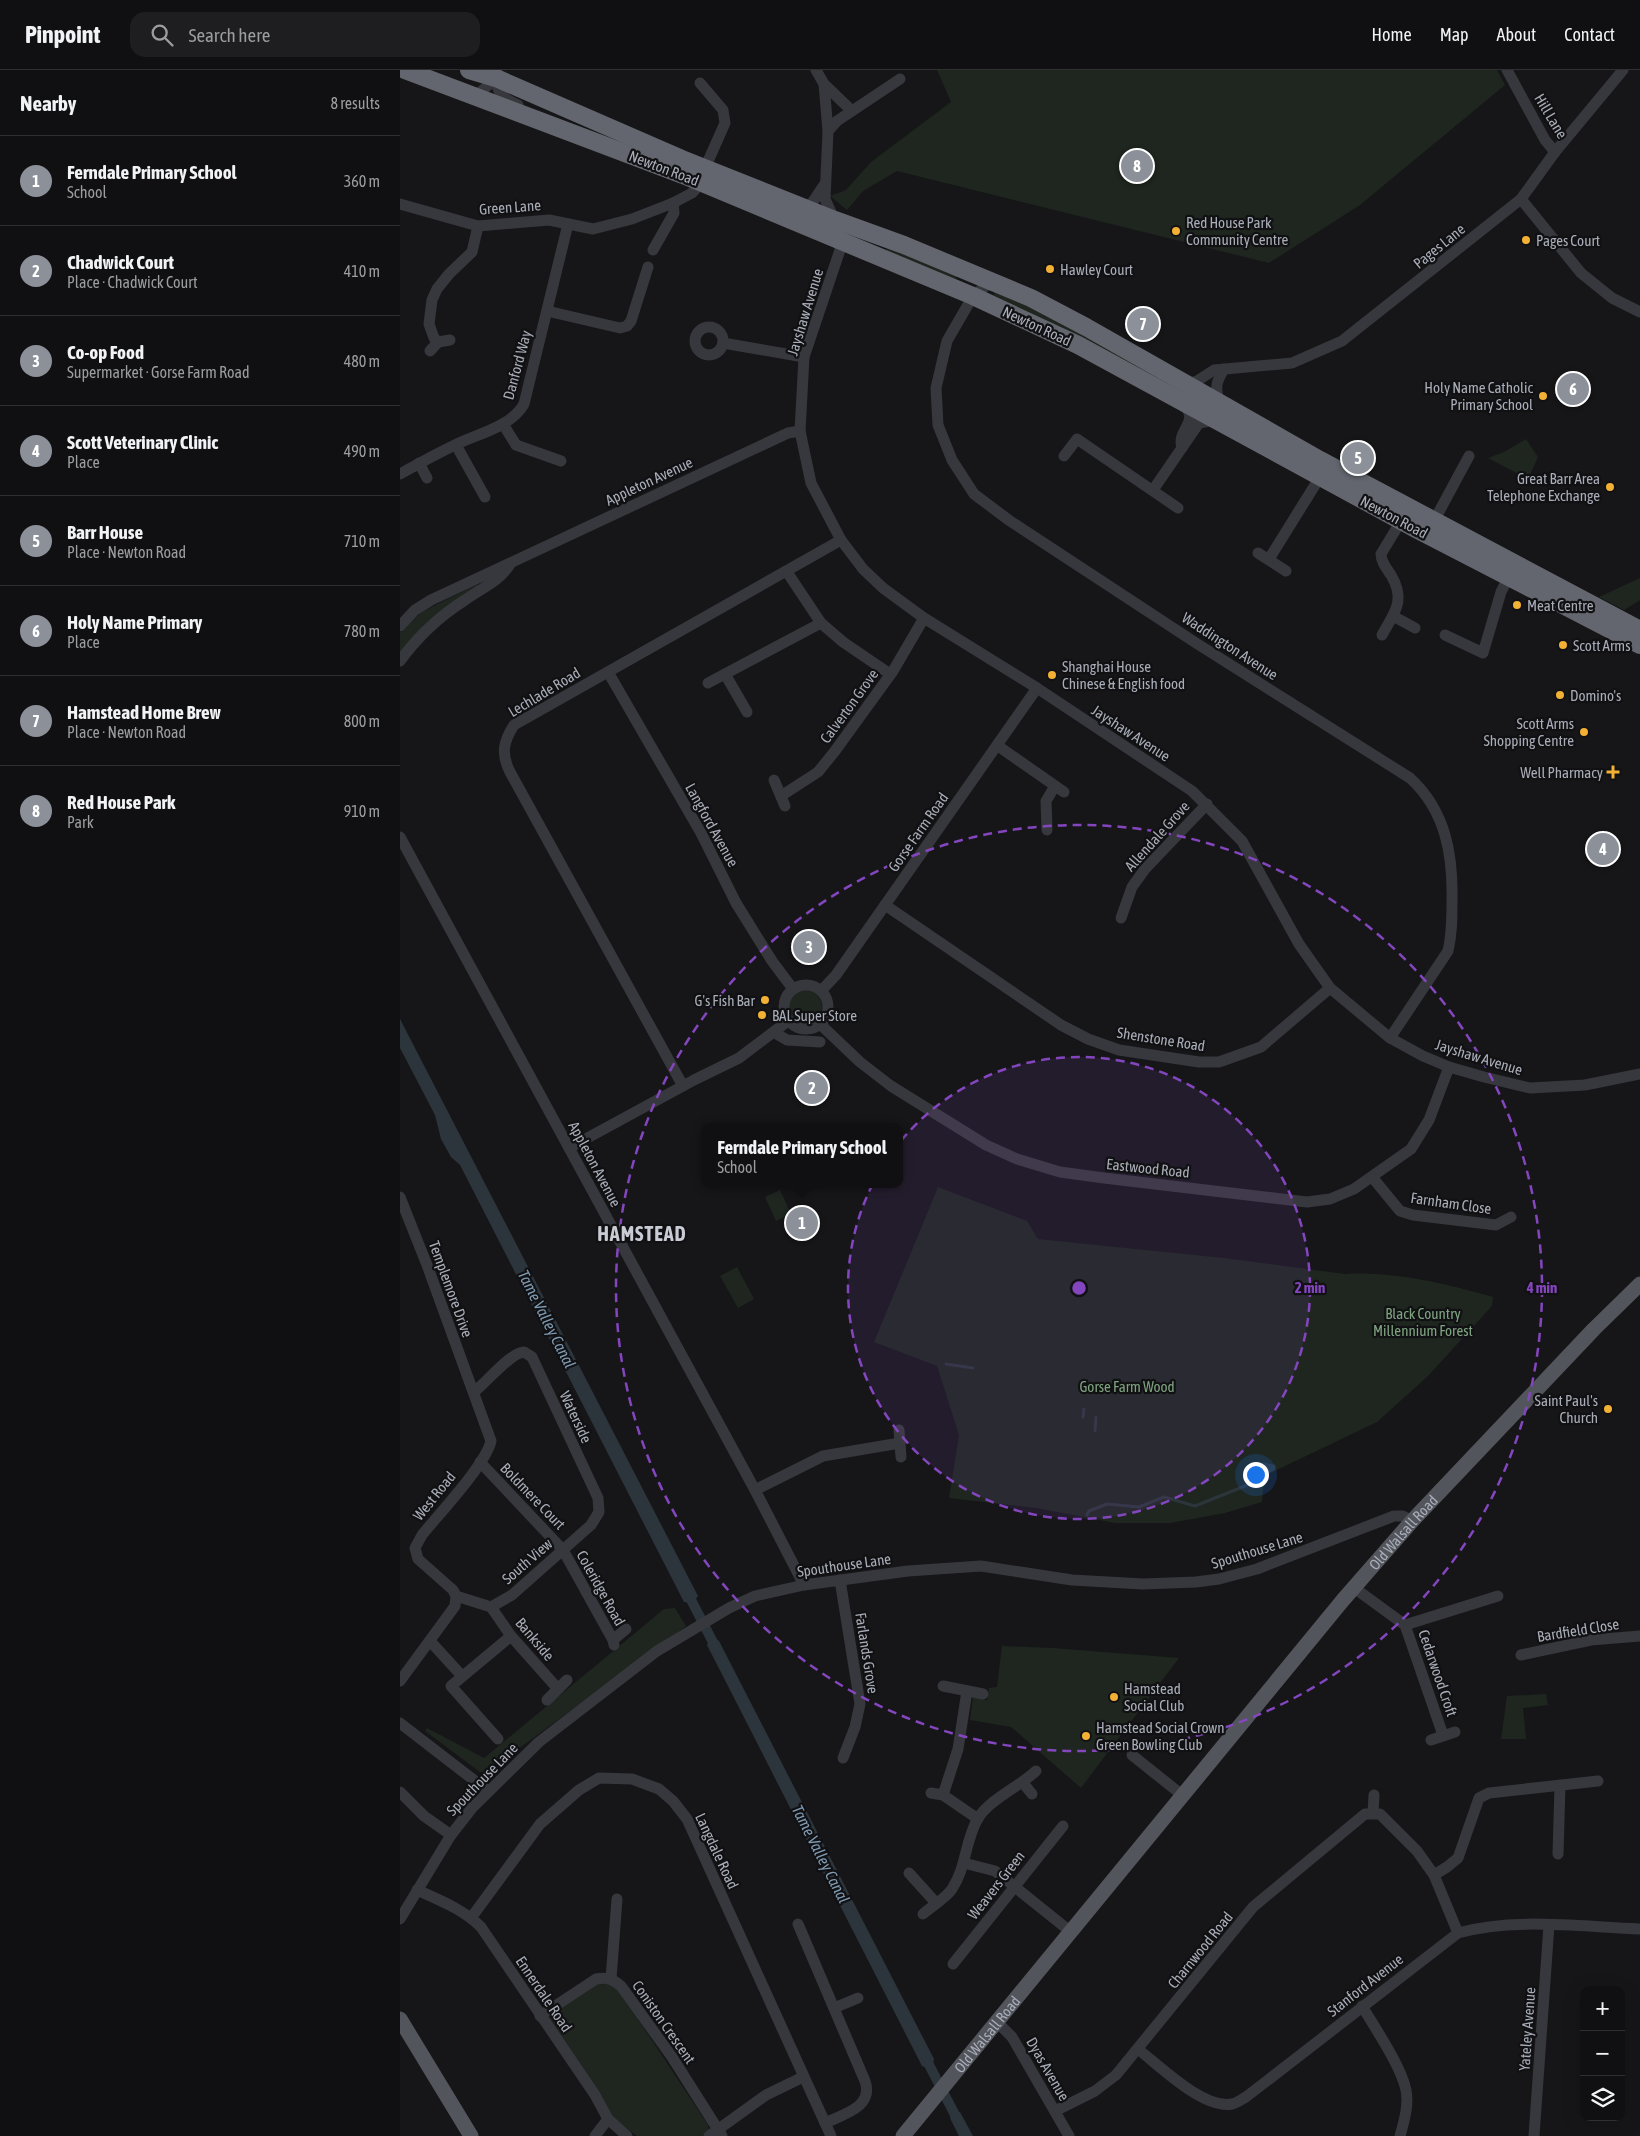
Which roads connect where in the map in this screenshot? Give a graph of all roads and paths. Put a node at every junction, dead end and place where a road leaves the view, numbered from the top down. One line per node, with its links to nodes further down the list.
1 (405, 70): 10 (highway, Newton Road)
2 (469, 70): 6 (highway, Newton Road)
3 (816, 70): 9 (street)
4 (1507, 70): 14 (street, Hill Lane)
5 (1623, 70): 14 (street, Pages Lane)
6 (498, 74): 10 (street); 13 (street); 15 (highway, Newton Road)
7 (900, 79): 11 (street)
8 (700, 84): 15 (street)
9 (824, 84): 11 (street); 12 (street)
10 (476, 96): 13 (highway, Newton Road)
11 (852, 111): 12 (street)
12 (828, 131): 16 (street)
13 (602, 146): 15 (highway, Newton Road)
14 (1556, 152): 17 (street, Pages Lane)
15 (704, 175): 18 (street, Green Lane); 20 (highway, Newton Road); 24 (highway, Newton Road)
16 (824, 185): 20 (street); 21 (street)
17 (1521, 199): 31 (street); 37 (street, Pages Lane)
18 (674, 203): 22 (street, Green Lane); 25 (street)
19 (400, 204): 23 (street, Green Lane)
20 (802, 207): 21 (highway, Newton Road)
21 (835, 220): 26 (highway, Newton Road)
22 (568, 224): 23 (street, Green Lane); 30 (street, Danford Way)
23 (478, 226): 33 (street)
24 (843, 241): 29 (highway, Newton Road); 36 (street, Jayshaw Avenue)
25 (653, 250)
26 (947, 262): 28 (highway, Newton Road); 29 (street)
27 (648, 267): 30 (street)
28 (1000, 284): 29 (street, Waddington Avenue); 38 (highway, Newton Road)
29 (973, 296): 38 (highway, Newton Road); 91 (street, Waddington Avenue)
30 (547, 311): 41 (street, Danford Way)
31 (1640, 312)
32 (450, 340): 33 (street)
33 (438, 342): 35 (street)
34 (723, 343): 36 (street)
35 (430, 351)
36 (804, 357): 42 (street, Jayshaw Avenue)
37 (1224, 369): 38 (street, Pages Lane); 39 (street)
38 (1183, 391): 39 (highway, Newton Road); 40 (highway, Newton Road); 44 (street)
39 (1219, 402): 56 (highway, Newton Road)
40 (1217, 420): 44 (street); 50 (highway, Newton Road)
41 (503, 424): 43 (street, Danford Way); 47 (street)
42 (800, 431): 57 (street, Jayshaw Avenue); 58 (street, Appleton Avenue)
43 (456, 444): 48 (street, Danford Way); 53 (street)
44 (1182, 448): 52 (street)
45 (1064, 456): 52 (street)
46 (1469, 456): 56 (street)
47 (561, 461)
48 (419, 464): 49 (street, Danford Way); 51 (street)
49 (400, 474)
50 (1320, 477): 55 (highway, Newton Road); 59 (street)
51 (428, 478)
52 (1154, 490): 54 (street)
53 (485, 497)
54 (1178, 508)
55 (1401, 521): 61 (highway, Newton Road); 62 (street)
56 (1434, 521): 67 (highway, Newton Road)
57 (841, 540): 60 (street, Lechlade Road); 63 (street, Jayshaw Avenue)
58 (512, 562): 65 (street, Appleton Avenue); 71 (street, Appleton Avenue)
59 (1286, 571)
60 (787, 572): 64 (street); 72 (street, Lechlade Road)
61 (1508, 576): 69 (street); 70 (highway, Newton Road)
62 (1393, 616): 66 (street); 68 (street)
63 (924, 618): 74 (street, Calverton Grove); 76 (street, Jayshaw Avenue)
64 (821, 624): 73 (street); 74 (street)
65 (400, 626)
66 (1415, 628)
67 (1640, 630)
68 (1382, 634)
69 (1445, 635)
70 (1640, 644)
71 (400, 661)
72 (608, 672): 86 (street, Langford Avenue); 95 (street, Lechlade Road)
73 (725, 674): 75 (street); 77 (street)
74 (890, 674): 79 (street, Calverton Grove)
75 (708, 684)
76 (1036, 688): 78 (street, Gorse Farm Road); 80 (street, Jayshaw Avenue)
77 (747, 712)
78 (998, 746): 81 (street); 83 (street, Gorse Farm Road)
79 (774, 780)
80 (1207, 804): 84 (street, Allendale Grove); 85 (street, Jayshaw Avenue)
81 (1047, 830)
82 (400, 837): 96 (street, Appleton Avenue)
83 (885, 905): 85 (street, Shenstone Road); 87 (street, Gorse Farm Road)
84 (1121, 918)
85 (1330, 988): 91 (street, Jayshaw Avenue)
86 (792, 989): 87 (street); 88 (street)
87 (821, 991): 89 (street)
88 (788, 1021): 89 (street); 90 (street)
89 (820, 1024): 97 (street, Eastwood Road)
90 (775, 1033): 92 (street); 95 (street)
91 (1390, 1038): 93 (street, Jayshaw Avenue)
92 (820, 1042)
93 (1449, 1067): 94 (street, Jayshaw Avenue); 97 (street, Eastwood Road)
94 (1640, 1074)
95 (684, 1086): 96 (street)
96 (569, 1148): 106 (street, Appleton Avenue)
97 (1372, 1177): 99 (street, Farnham Close)
98 (400, 1197): 101 (street, Templemore Drive)
99 (1512, 1217)
100 (1640, 1284): 108 (main road, Old Walsall Road)
101 (474, 1392): 105 (street, West Road); 107 (street, Waterside)
102 (899, 1430): 103 (street)
103 (900, 1443): 104 (street); 106 (street)
104 (901, 1457)
105 (480, 1462): 109 (street, Boldmere Court); 113 (street, West Road)
106 (755, 1490): 111 (street, Appleton Avenue)
107 (599, 1505): 109 (street, South View)
108 (1412, 1521): 110 (street, Spouthouse Lane); 112 (main road, Old Walsall Road)
109 (563, 1550): 115 (street, South View); 117 (street, Coleridge Road)
110 (840, 1580): 111 (street, Spouthouse Lane); 134 (street, Farlands Grove)
111 (804, 1585): 139 (street, Spouthouse Lane)
112 (1353, 1588): 116 (street, Cedarwood Croft); 144 (main road, Old Walsall Road)
113 (456, 1596): 115 (street); 120 (street)
114 (1498, 1596): 116 (street)
115 (491, 1607): 118 (street, Bankside)
116 (1405, 1626): 132 (street, Cedarwood Croft)
117 (626, 1629)
118 (511, 1636): 122 (street); 126 (street, Bankside)
119 (1640, 1636): 121 (street, Bardfield Close)
120 (430, 1641): 122 (street); 123 (street)
121 (1521, 1655)
122 (462, 1676): 131 (street)
123 (400, 1679)
124 (567, 1680): 126 (street)
125 (943, 1686): 127 (street)
126 (558, 1689): 129 (street)
127 (967, 1691): 128 (street); 143 (street)
128 (983, 1694)
129 (547, 1700)
130 (400, 1723): 139 (street)
131 (498, 1739)
132 (1431, 1740)
133 (1132, 1755): 144 (street)
134 (843, 1758)
135 (1036, 1771): 137 (street)
136 (1598, 1781): 138 (street)
137 (1023, 1783): 142 (street); 147 (street)
138 (1560, 1785): 150 (street); 153 (street)
139 (488, 1791): 149 (street, Spouthouse Lane)
140 (400, 1792): 149 (street)
141 (930, 1792): 143 (street)
142 (1032, 1794)
143 (943, 1795): 147 (street)
144 (1182, 1795): 164 (main road, Old Walsall Road)
145 (1374, 1795): 146 (street)
146 (1374, 1812): 153 (street); 174 (street, Charnwood Road)
147 (978, 1819): 151 (street)
148 (1063, 1826): 154 (street, Weavers Green)
149 (451, 1835): 155 (street, Spouthouse Lane)
150 (1558, 1854)
151 (964, 1862): 154 (street); 157 (street)
152 (909, 1873): 157 (street)
153 (1434, 1875): 165 (street)
154 (1014, 1886): 164 (street); 166 (street, Weavers Green)
155 (417, 1890): 159 (street, Ennerdale Road); 160 (street, Spouthouse Lane)
156 (617, 1899): 167 (street)
157 (936, 1903): 158 (street)
158 (923, 1914)
159 (471, 1918): 171 (street, Ennerdale Road); 175 (street, Langdale Road)
160 (400, 1919)
161 (1549, 1925): 162 (street, Stanford Avenue); 165 (street, Stanford Avenue); 187 (street, Yateley Avenue)
162 (1640, 1929)
163 (798, 1931): 170 (street)
164 (1070, 1932): 173 (main road, Old Walsall Road)
165 (1458, 1933): 169 (street, Stanford Avenue)
166 (953, 1964)
167 (611, 1979): 171 (street, Coniston Crescent); 179 (street, Coniston Crescent)
168 (858, 1998): 170 (street)
169 (1362, 2006): 174 (street, Stanford Avenue); 186 (street)
170 (834, 2008): 178 (street)
171 (540, 2016): 177 (street, Ennerdale Road)
172 (400, 2018): 180 (main road)
173 (997, 2022): 176 (street, Dyas Avenue); 184 (main road, Old Walsall Road)
174 (1139, 2050): 176 (street, Charnwood Road)
175 (803, 2078): 178 (street, Langdale Road); 179 (street)
176 (1055, 2111): 185 (street, Dyas Avenue)
177 (608, 2119): 181 (street); 182 (street, Ennerdale Road)
178 (825, 2123): 183 (street, Langdale Road)
179 (716, 2134)
180 (471, 2136)
181 (595, 2136)
182 (627, 2136)
183 (832, 2136)
184 (903, 2136)
185 (1069, 2136)
186 (1400, 2136)
187 (1534, 2136)

